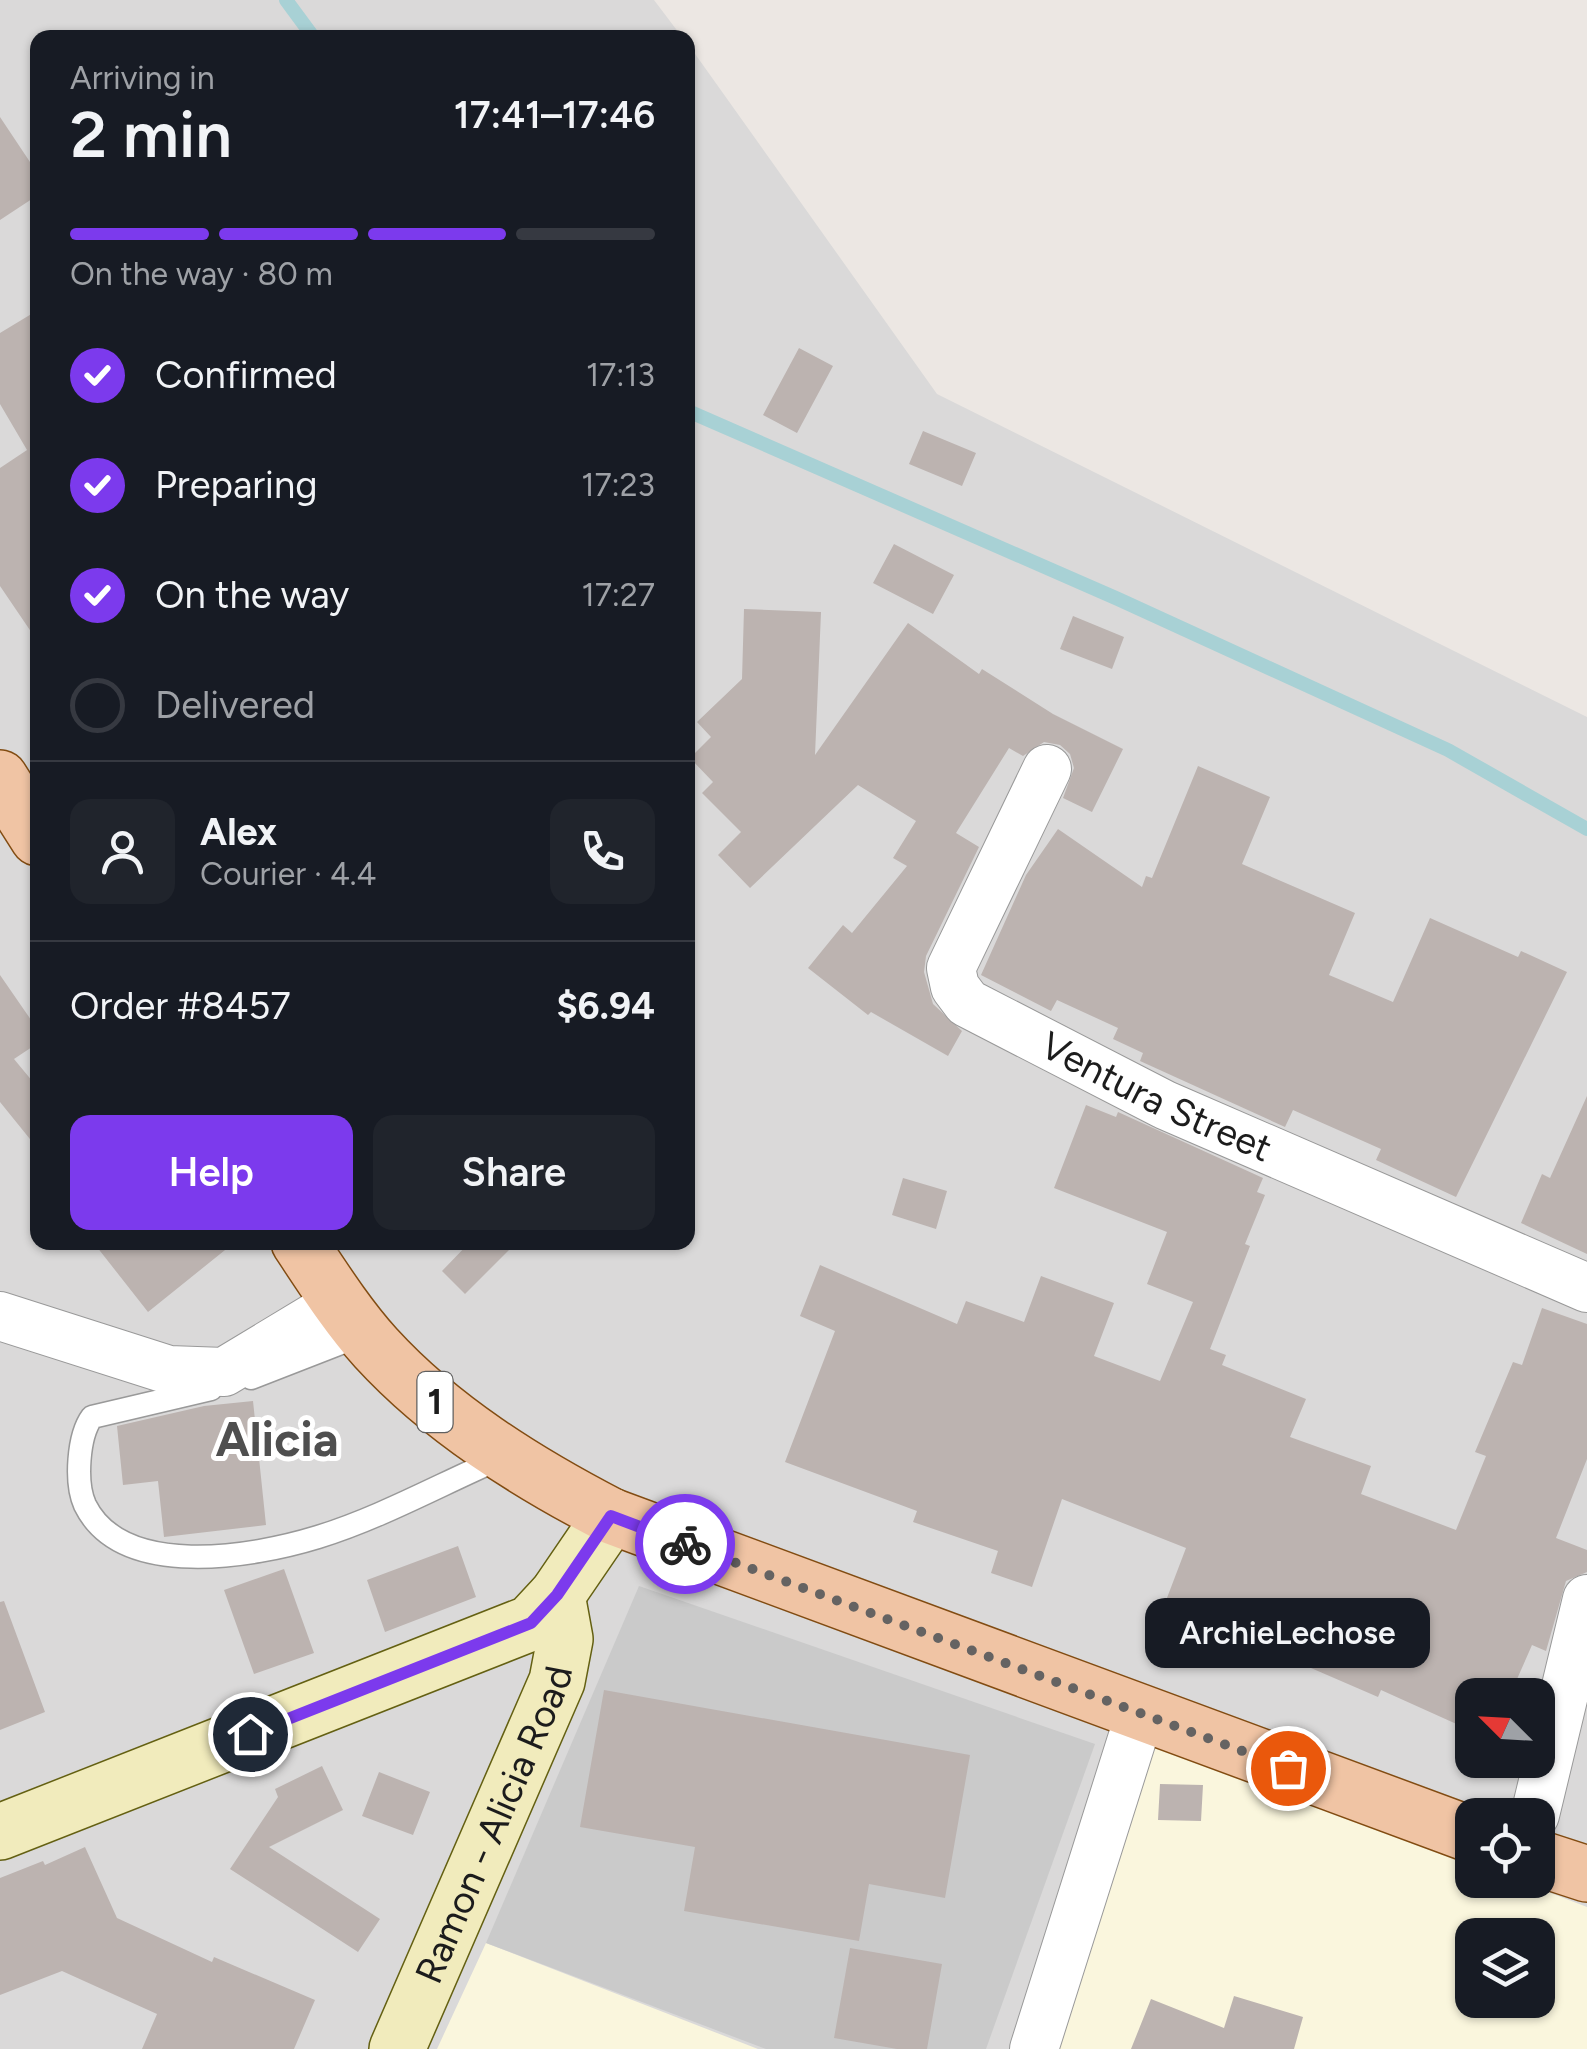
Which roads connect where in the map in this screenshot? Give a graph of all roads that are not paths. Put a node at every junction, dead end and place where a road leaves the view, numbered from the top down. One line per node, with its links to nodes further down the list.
1 (1048, 769): 5 (street, Ventura Street)
2 (0, 778): 3 (main road)
3 (27, 833)
4 (305, 1250): 7 (main road, 1)
5 (1587, 1288)
6 (0, 1316): 7 (street)
7 (352, 1318): 8 (main road, 1); 8 (lane)
8 (506, 1456): 9 (main road, 1)
9 (611, 1516): 10 (main road); 12 (main road, 1)
10 (557, 1595): 15 (main road); 18 (main road, Ramon - Alicia Road)
11 (1587, 1599): 13 (street)
12 (1140, 1714): 14 (main road, 1); 19 (street)
13 (1539, 1798)
14 (1455, 1828)
15 (0, 1832)
16 (1555, 1864): 17 (main road)
17 (1587, 1874)
18 (397, 2049)
19 (1034, 2049)

